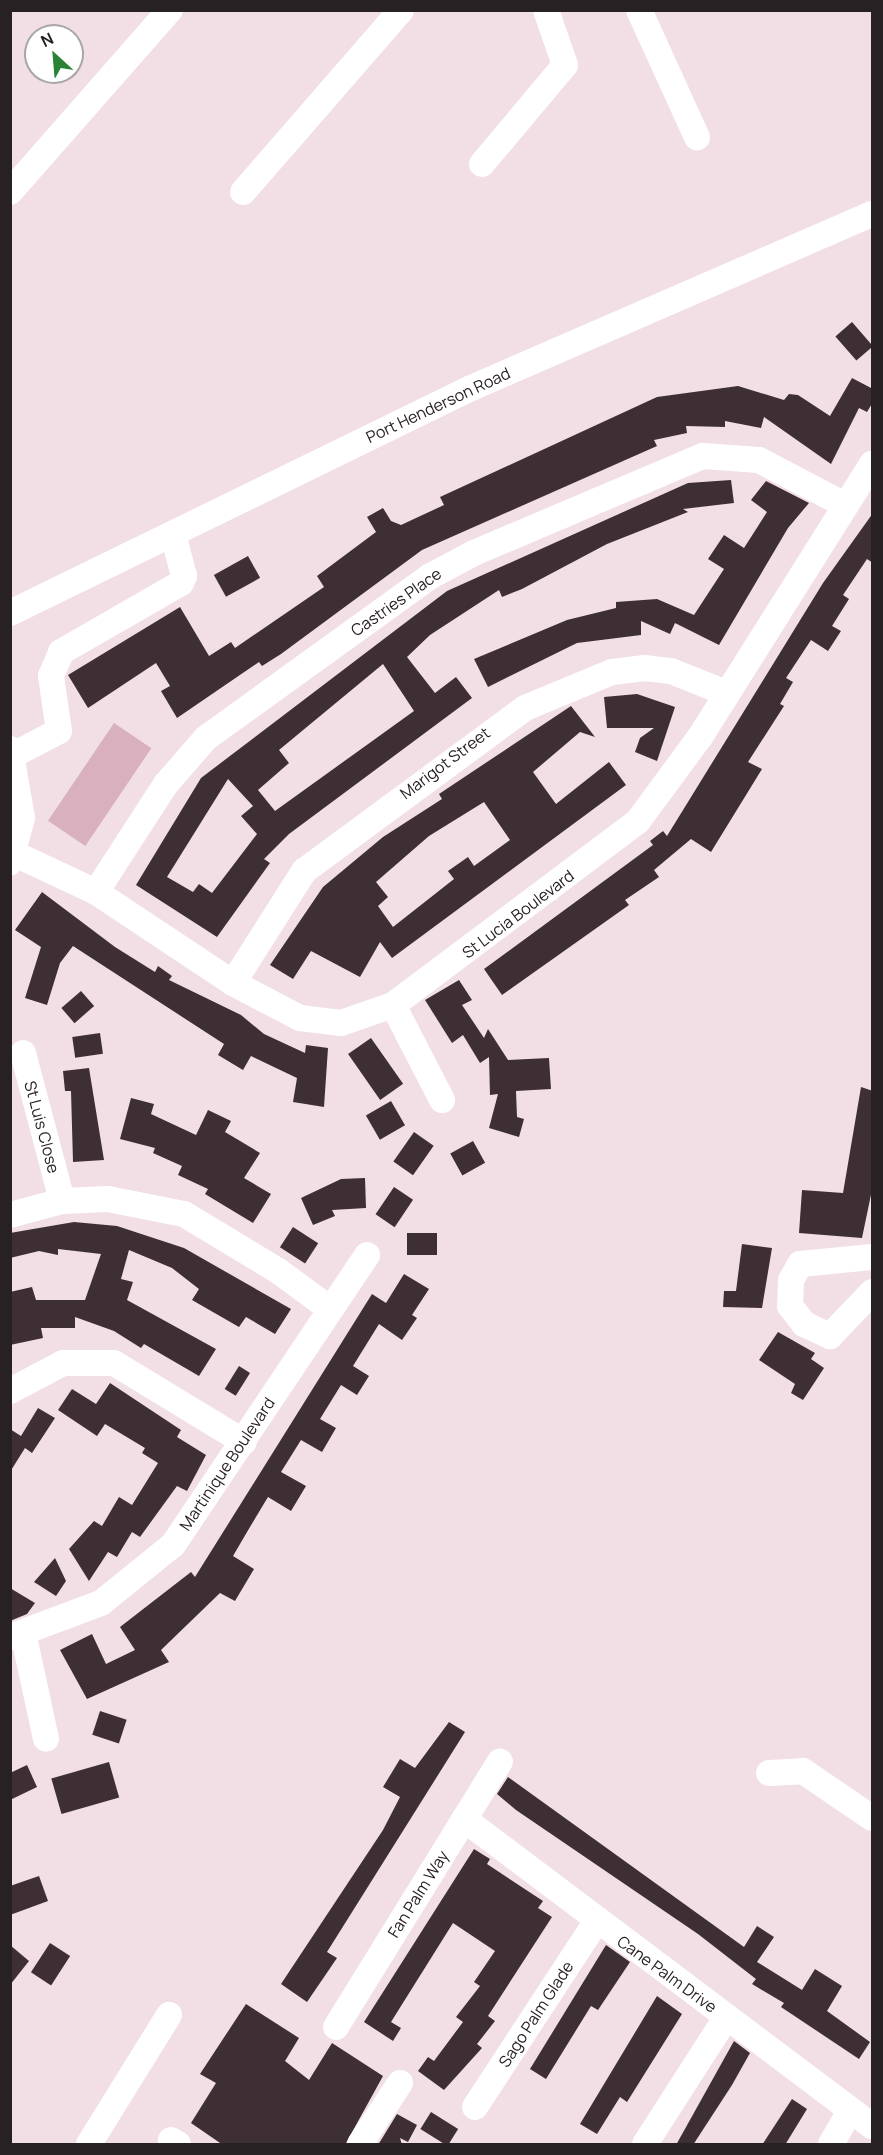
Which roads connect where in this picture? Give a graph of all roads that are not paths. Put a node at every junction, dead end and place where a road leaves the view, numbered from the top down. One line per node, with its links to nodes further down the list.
1 (170, 10): 7 (street)
2 (401, 10): 8 (street)
3 (546, 10): 6 (street)
4 (639, 10): 5 (street)
5 (697, 137)
6 (482, 164)
7 (10, 192)
8 (243, 192)
9 (873, 213): 12 (street, Port Henderson Road)
10 (873, 464): 11 (street, St Lucia Boulevard)
11 (845, 505): 14 (street, St Lucia Boulevard); 17 (street, Castries Place)
12 (173, 534): 13 (street, Port Henderson Road); 15 (street)
13 (10, 614)
14 (726, 693): 18 (street, Marigot Street); 19 (street, St Lucia Boulevard)
15 (12, 752): 16 (street)
16 (13, 845): 17 (street, St Lucia Boulevard)
17 (96, 892): 18 (street, St Lucia Boulevard)
18 (233, 983): 19 (street, St Lucia Boulevard)
19 (393, 1005): 21 (street)
20 (23, 1053): 22 (street, St Luis Close)
21 (442, 1100)
22 (62, 1201): 23 (street); 27 (street)
23 (10, 1215)
24 (367, 1255): 27 (street, Martinique Boulevard)
25 (873, 1257): 26 (street)
26 (873, 1292)
27 (330, 1309): 29 (street, Martinique Boulevard)
28 (10, 1391): 29 (street)
29 (244, 1442): 30 (street, Martinique Boulevard)
30 (17, 1637): 31 (street)
31 (46, 1739)
32 (500, 1761): 35 (street, Fan Palm Way)
33 (769, 1773): 34 (street)
34 (873, 1818)
35 (464, 1819): 36 (street, Cane Palm Drive); 39 (street, Fan Palm Way)
36 (596, 1922): 38 (street, Cane Palm Drive); 41 (street, Sago Palm Glade)
37 (169, 2016): 44 (street)
38 (726, 2018): 42 (street, Cane Palm Drive); 46 (street)
39 (336, 2027)
40 (400, 2083): 45 (street)
41 (475, 2107)
42 (850, 2111): 43 (street, Cane Palm Drive); 47 (street)
43 (873, 2126)
44 (89, 2145)
45 (360, 2145)
46 (645, 2145)
47 (831, 2145)

